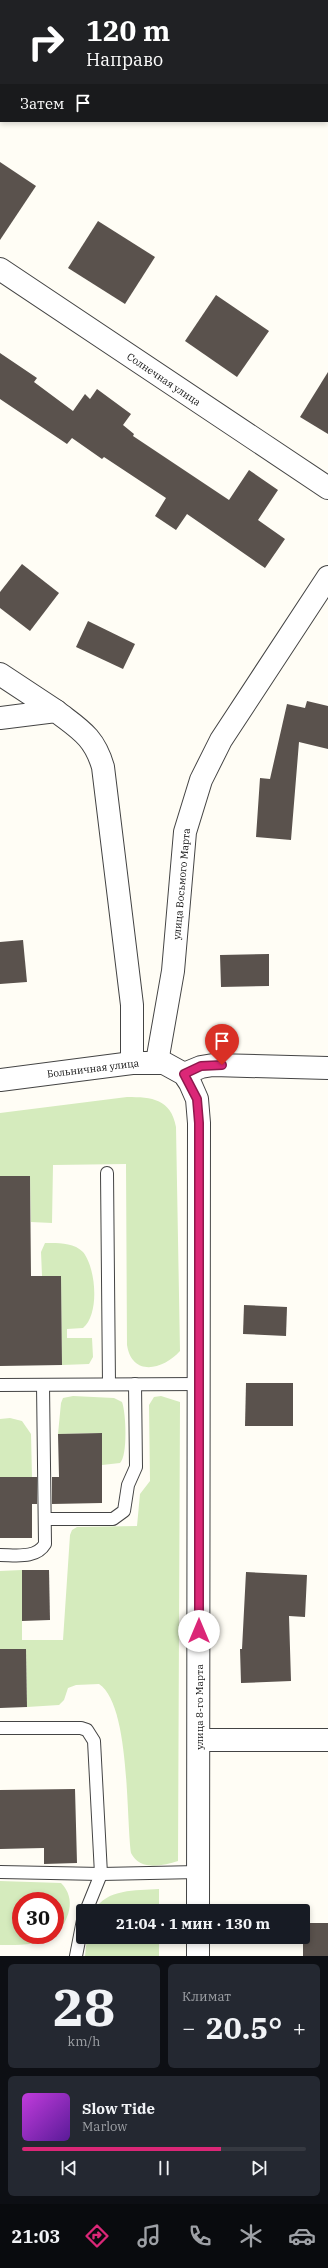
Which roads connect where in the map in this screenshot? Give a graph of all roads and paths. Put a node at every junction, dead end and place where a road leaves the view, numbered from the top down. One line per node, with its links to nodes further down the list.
1 (0, 269): 2 (street, Солнечная улица)
2 (328, 488)
3 (328, 576): 7 (street, улица Восьмого Марта)
4 (0, 674): 5 (street)
5 (56, 711): 6 (street); 8 (street)
6 (0, 718)
7 (157, 1062): 8 (street, Больничная улица); 10 (street, Больничная улица)
8 (132, 1063): 11 (street, Больничная улица)
9 (328, 1068): 10 (street)
10 (184, 1074): 15 (street, улица 8-го Марта)
11 (0, 1080)
12 (107, 1173): 13 (lane)
13 (109, 1384): 14 (lane); 17 (lane)
14 (135, 1384): 15 (lane); 18 (lane)
15 (200, 1384): 21 (street, улица 8-го Марта)
16 (0, 1385): 17 (lane)
17 (43, 1385): 18 (lane)
18 (46, 1520): 19 (lane)
19 (0, 1555)
20 (0, 1728): 25 (lane)
21 (199, 1740): 22 (street); 24 (street, улица 8-го Марта)
22 (328, 1740)
23 (0, 1872): 25 (lane)
24 (198, 1872): 25 (lane); 27 (street, улица 8-го Марта)
25 (101, 1874): 26 (lane)
26 (89, 1904)
27 (198, 1904)
28 (78, 1944): 30 (lane)
29 (198, 1944): 31 (street)
30 (76, 1956)
31 (198, 1956)

